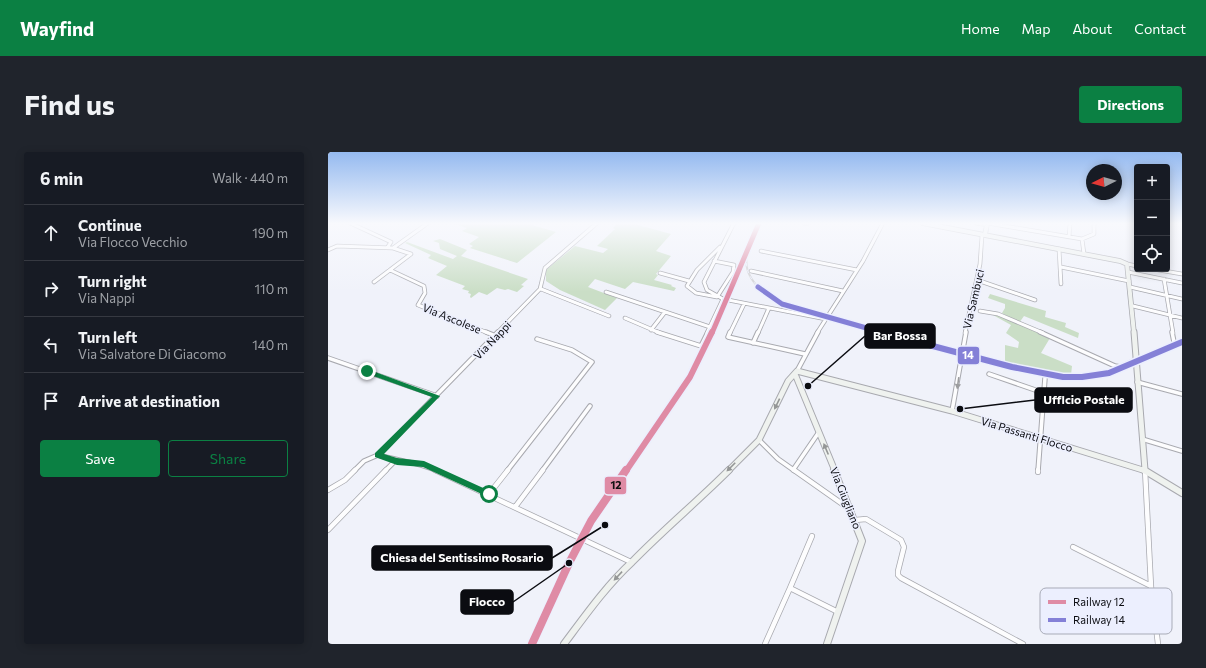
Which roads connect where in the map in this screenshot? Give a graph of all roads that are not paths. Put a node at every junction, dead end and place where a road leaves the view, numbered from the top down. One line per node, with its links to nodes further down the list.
1 (396, 246): 9 (street)
2 (571, 246): 33 (street)
3 (722, 246): 14 (street); 27 (street)
4 (870, 246): 19 (street)
5 (982, 246): 26 (street, Via Sambuci)
6 (1043, 246): 10 (street)
7 (1083, 246): 13 (street)
8 (388, 248): 9 (street); 11 (street)
9 (393, 248): 18 (street)
10 (1060, 249): 13 (street); 17 (street)
11 (328, 250)
12 (761, 251): 19 (street)
13 (1084, 254): 15 (street)
14 (714, 261): 37 (street); 37 (street)
15 (1127, 264): 16 (street); 21 (street)
16 (1134, 265)
17 (1061, 267): 28 (street); 31 (street)
18 (390, 270): 29 (street); 53 (street, Via Ascolese)
19 (857, 270): 34 (street)
20 (751, 271): 34 (street)
21 (1128, 272): 25 (street); 28 (street)
22 (1170, 272): 24 (street)
23 (660, 273): 27 (street)
24 (1182, 274)
25 (1164, 279): 30 (street); 36 (street)
26 (977, 280): 40 (street); 68 (street, Via Sambuci, one-way to 68)
27 (689, 281): 37 (street)
28 (1129, 281): 32 (street)
29 (374, 282)
30 (1182, 283)
31 (1062, 284)
32 (1130, 287): 36 (street); 42 (street)
33 (541, 289): 47 (street); 53 (street, Via Nappi)
34 (843, 291): 50 (street)
35 (606, 292): 45 (street)
36 (1166, 295): 39 (street); 46 (street)
37 (717, 298): 38 (street)
38 (723, 299): 41 (street); 51 (street)
39 (1182, 299)
40 (1035, 300)
41 (744, 304): 43 (street); 56 (street)
42 (1133, 306): 46 (street); 59 (street)
43 (769, 308): 50 (street); 56 (street)
44 (980, 311): 59 (street)
45 (666, 312): 51 (street); 52 (street)
46 (1170, 315): 49 (street); 55 (street)
47 (609, 316)
48 (625, 318): 52 (street)
49 (1182, 318)
50 (826, 319): 57 (street)
51 (710, 327): 52 (street)
52 (650, 330)
53 (496, 336): 66 (street, Via Nappi)
54 (538, 338): 81 (street)
55 (1174, 342)
56 (753, 343): 57 (street)
57 (805, 354): 60 (street)
58 (328, 358): 66 (street)
59 (1136, 360): 63 (street)
60 (796, 374): 68 (street, Via Passanti Flocco); 69 (street, Via Giugliano); 72 (street, one-way to 72)
61 (989, 374): 64 (street)
62 (1045, 378): 64 (street)
63 (1137, 382): 65 (street); 71 (street)
64 (1044, 392): 70 (street)
65 (1182, 394)
66 (437, 396): 74 (street, Via Nappi)
67 (590, 406): 82 (street)
68 (952, 411): 70 (street, Via Passanti Flocco)
69 (819, 432): 76 (street); 83 (street, Via Giugliano, one-way to 69)
70 (1041, 437): 77 (street, Via Passanti Flocco); 78 (street)
71 (1142, 439): 73 (street); 77 (street)
72 (759, 440): 76 (street); 88 (street, one-way to 88)
73 (1182, 451)
74 (378, 455): 75 (street); 79 (street, Via Nappi)
75 (395, 461): 81 (street); 85 (street)
76 (793, 470): 83 (street)
77 (1145, 470): 80 (street, Via Passanti Flocco); 89 (street)
78 (1038, 472)
79 (328, 490)
80 (1182, 493)
81 (489, 494): 82 (street)
82 (515, 507): 88 (street)
83 (852, 511): 84 (street, Via Giugliano)
84 (855, 520): 91 (street, Via Giugliano); 96 (street)
85 (328, 530)
86 (812, 536): 90 (street)
87 (1073, 547): 89 (street)
88 (631, 562): 93 (street, one-way to 93)
89 (1151, 586)
90 (790, 588): 91 (street); 94 (street)
91 (838, 612): 95 (street, Via Giugliano)
92 (1157, 634): 97 (street)
93 (564, 644)
94 (765, 644)
95 (827, 644)
96 (1023, 644)
97 (1158, 644)

